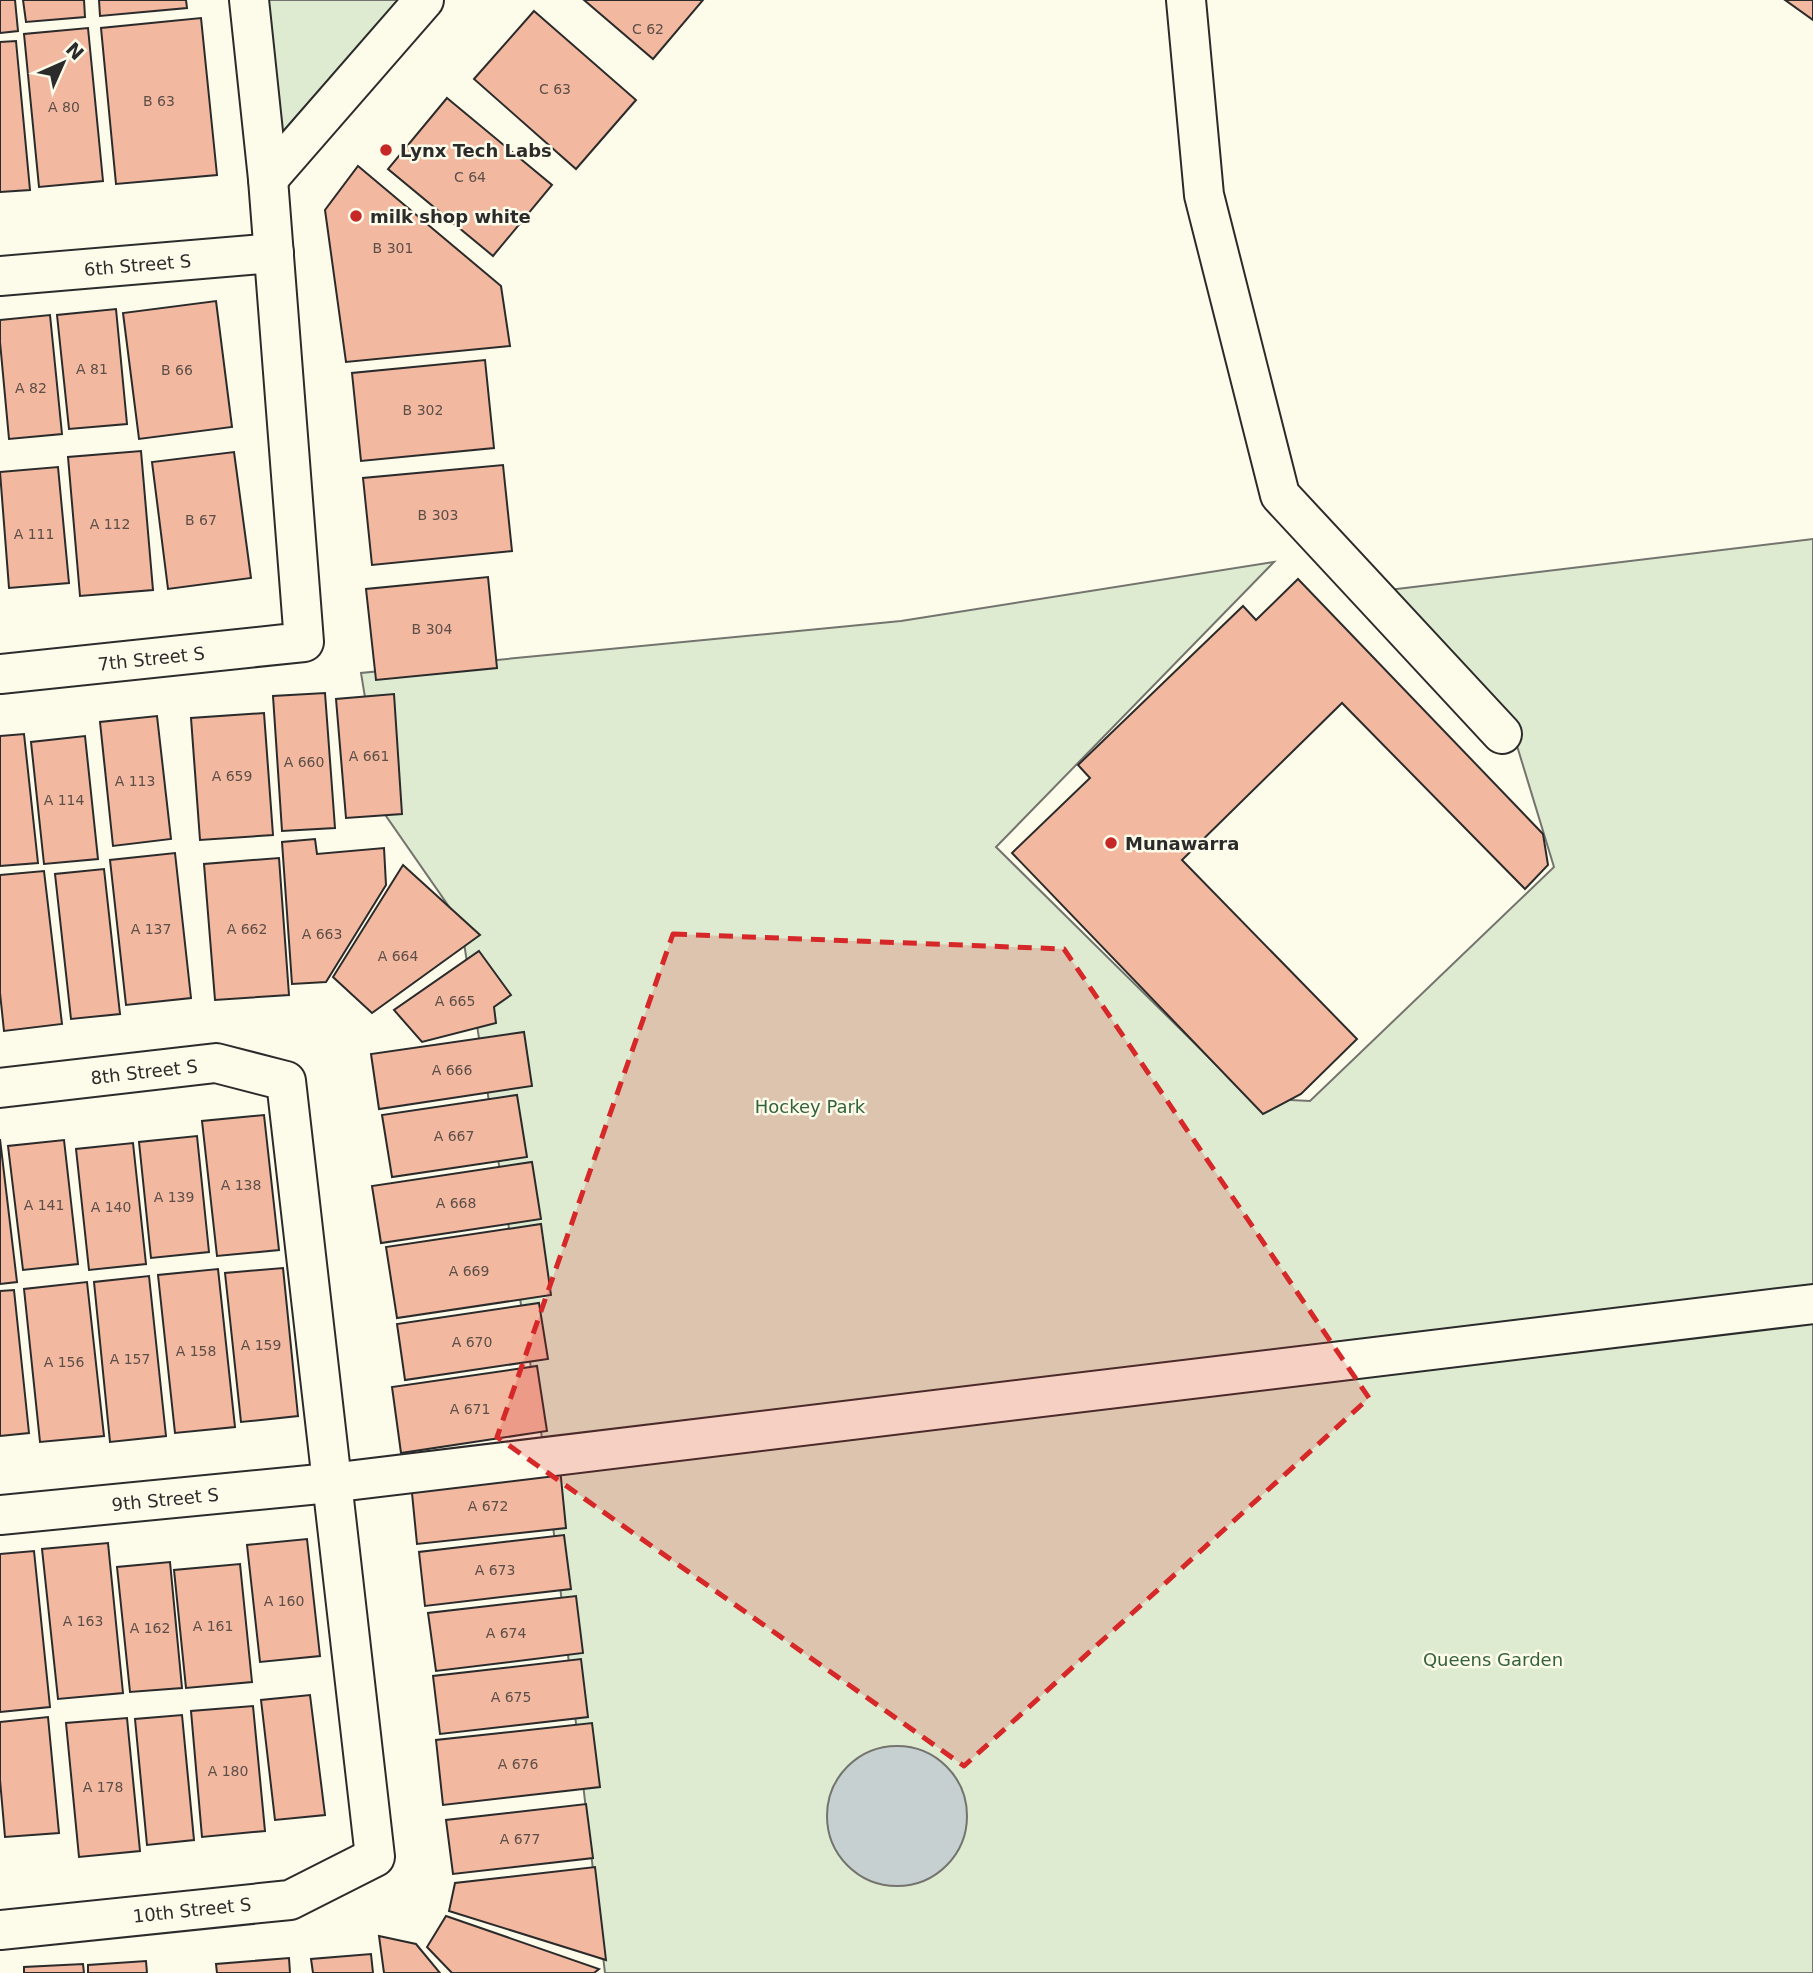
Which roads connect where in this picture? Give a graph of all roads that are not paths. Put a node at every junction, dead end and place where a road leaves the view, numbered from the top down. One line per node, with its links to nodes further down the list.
1 (249, 0): 4 (street)
2 (424, 0): 4 (street)
3 (1186, 0): 8 (street)
4 (268, 178): 5 (street)
5 (274, 253): 6 (street, 6th Street S); 7 (street, 7th Street S)
6 (0, 275)
7 (0, 674)
8 (1502, 734)
9 (0, 1088): 11 (street, 8th Street S)
10 (1813, 1304): 11 (street, 9th Street S)
11 (330, 1483): 12 (street, 9th Street S); 13 (street, 10th Street S)
12 (0, 1515)
13 (0, 1930)

